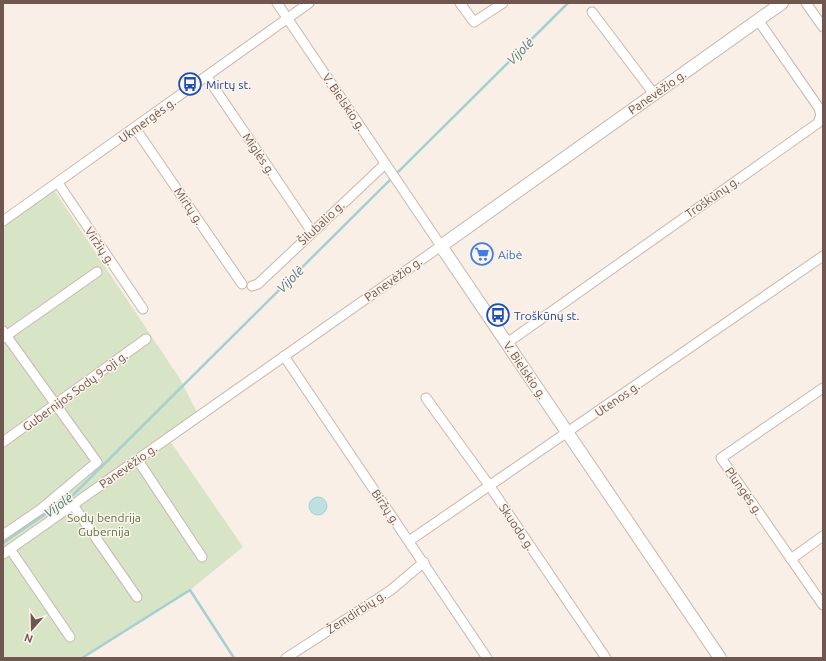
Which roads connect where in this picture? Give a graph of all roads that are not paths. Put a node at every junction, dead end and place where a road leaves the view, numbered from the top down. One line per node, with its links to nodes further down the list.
1 (277, 3): 8 (street, V. Bielskio g.)
2 (309, 3): 8 (street, Ukmergės g.)
3 (460, 3): 4 (street)
4 (503, 3)
5 (782, 3): 9 (street, Panevėžio g.)
6 (806, 3): 10 (street)
7 (592, 12): 12 (street)
8 (288, 19): 11 (street, Ukmergės g.); 14 (street, V. Bielskio g.)
9 (758, 20): 12 (street, Panevėžio g.); 26 (street, Troškūnų g.)
10 (823, 27)
11 (207, 77): 13 (street, Ukmergės g.); 17 (street, Miglės g.)
12 (654, 94): 18 (street, Panevėžio g.)
13 (135, 128): 15 (street, Ukmergės g.); 21 (street, Mirtų g.)
14 (387, 167): 17 (street, Šilubalio g.); 18 (street, V. Bielskio g.)
15 (58, 183): 16 (street, Ukmergės g.); 23 (street, Viržių g.)
16 (3, 221)
17 (312, 232): 22 (street, Šilubalio g.)
18 (441, 246): 26 (street, V. Bielskio g.); 27 (street, Panevėžio g.)
19 (823, 256): 31 (street, Utenos g.)
20 (97, 272): 24 (street)
21 (242, 284)
22 (255, 285)
23 (143, 309)
24 (4, 334): 30 (street)
25 (146, 339): 30 (street, Gubernijos Sodų 9-oji g.)
26 (507, 343): 31 (street, V. Bielskio g.)
27 (284, 356): 33 (street, Panevėžio g.); 38 (street, Biržų g.)
28 (823, 388): 41 (street, Plungės g.)
29 (426, 398): 34 (street, Skuodo g.)
30 (56, 405): 32 (street, Gubernijos Sodų 9-oji g.); 36 (street)
31 (568, 433): 34 (street, Utenos g.); 49 (street, V. Bielskio g.)
32 (3, 442)
33 (137, 459): 35 (street, Panevėžio g.); 40 (street)
34 (489, 485): 38 (street, Utenos g.); 48 (street, Skuodo g.)
35 (73, 505): 39 (street, Panevėžio g.); 43 (street)
36 (3, 535)
37 (823, 536): 41 (street)
38 (409, 541): 42 (street, Biržų g.)
39 (7, 551): 45 (street)
40 (202, 557)
41 (791, 559): 44 (street, Plungės g.)
42 (424, 562): 46 (street, Žemdirbių g.); 47 (street, Biržų g.)
43 (138, 597)
44 (823, 605)
45 (70, 637)
46 (286, 658)
47 (488, 658)
48 (606, 658)
49 (720, 658)

